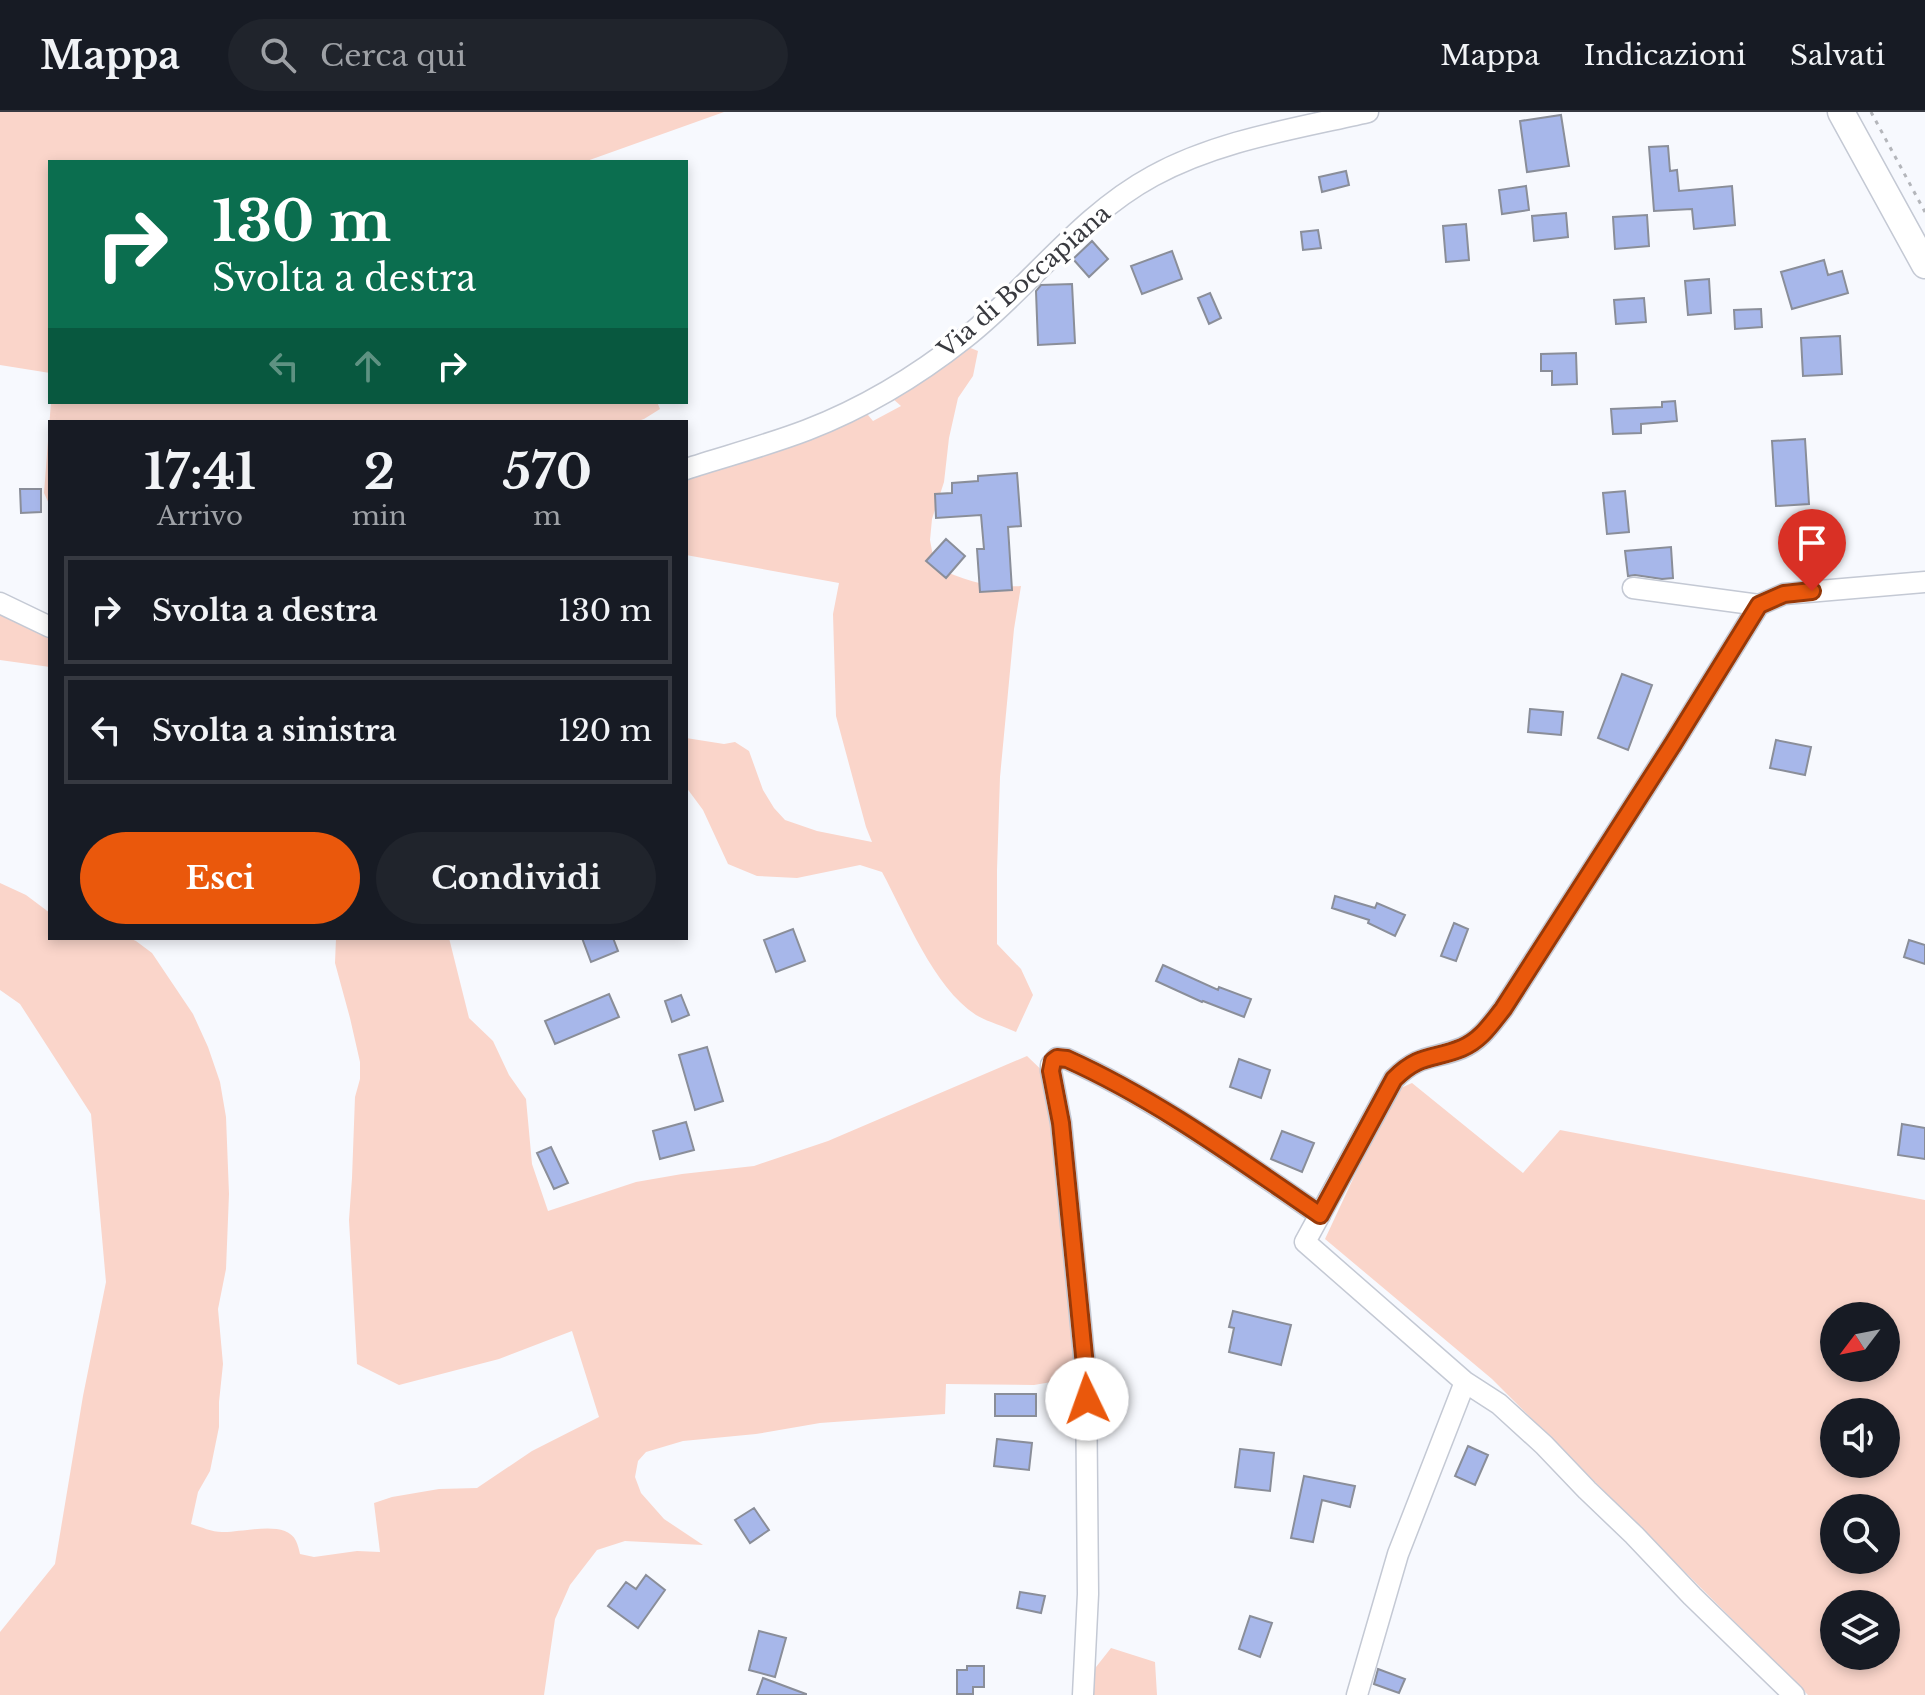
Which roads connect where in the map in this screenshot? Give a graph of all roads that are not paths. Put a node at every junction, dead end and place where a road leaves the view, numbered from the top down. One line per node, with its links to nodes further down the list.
1 (1368, 112): 4 (street, Via di Boccapiana)
2 (1841, 112): 3 (main road)
3 (1925, 265)
4 (688, 468)
5 (1925, 582): 8 (street)
6 (1633, 588): 8 (street)
7 (0, 603): 9 (street)
8 (1759, 605): 10 (street)
9 (48, 626)
10 (1320, 1215): 11 (street); 12 (street)
11 (1465, 1382): 13 (street); 14 (street)
12 (1083, 1695)
13 (1357, 1695)
14 (1794, 1695)

